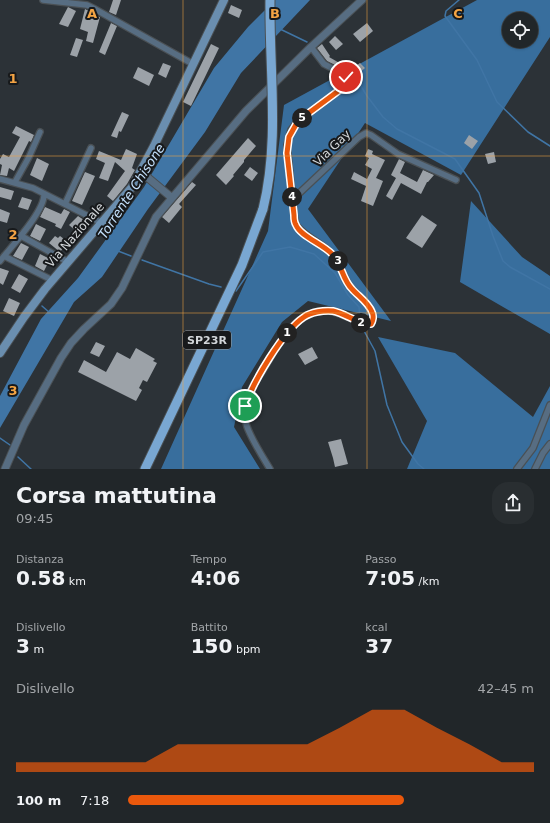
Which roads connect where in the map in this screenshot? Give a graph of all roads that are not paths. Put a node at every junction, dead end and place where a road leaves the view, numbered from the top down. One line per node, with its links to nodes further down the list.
1 (43, 0): 6 (street)
2 (224, 0): 6 (main road, Via Nazionale)
3 (270, 0): 27 (main road, SP23R, bridge)
4 (362, 0): 5 (street)
5 (311, 47): 14 (street); 15 (street)
6 (193, 64): 9 (main road, Via Nazionale)
7 (40, 132): 12 (street)
8 (90, 148): 16 (street)
9 (141, 172): 14 (street); 17 (main road, Via Nazionale)
10 (0, 179): 12 (street)
11 (456, 180): 15 (street, Via Gay)
12 (15, 182): 13 (street)
13 (44, 194): 16 (street); 18 (street)
14 (171, 197): 26 (street)
15 (292, 200): 28 (street)
16 (65, 204): 17 (street)
17 (102, 223): 21 (main road, Via Nazionale)
18 (22, 234): 19 (street); 21 (street)
19 (4, 256): 20 (street); 22 (street)
20 (0, 261)
21 (68, 262): 22 (main road, Via Nazionale)
22 (52, 280): 23 (main road, Via Nazionale)
23 (0, 352)
24 (550, 404): 29 (street)
25 (550, 444): 30 (street)
26 (6, 469)
27 (145, 469)
28 (270, 469)
29 (517, 469)
30 (535, 469)

